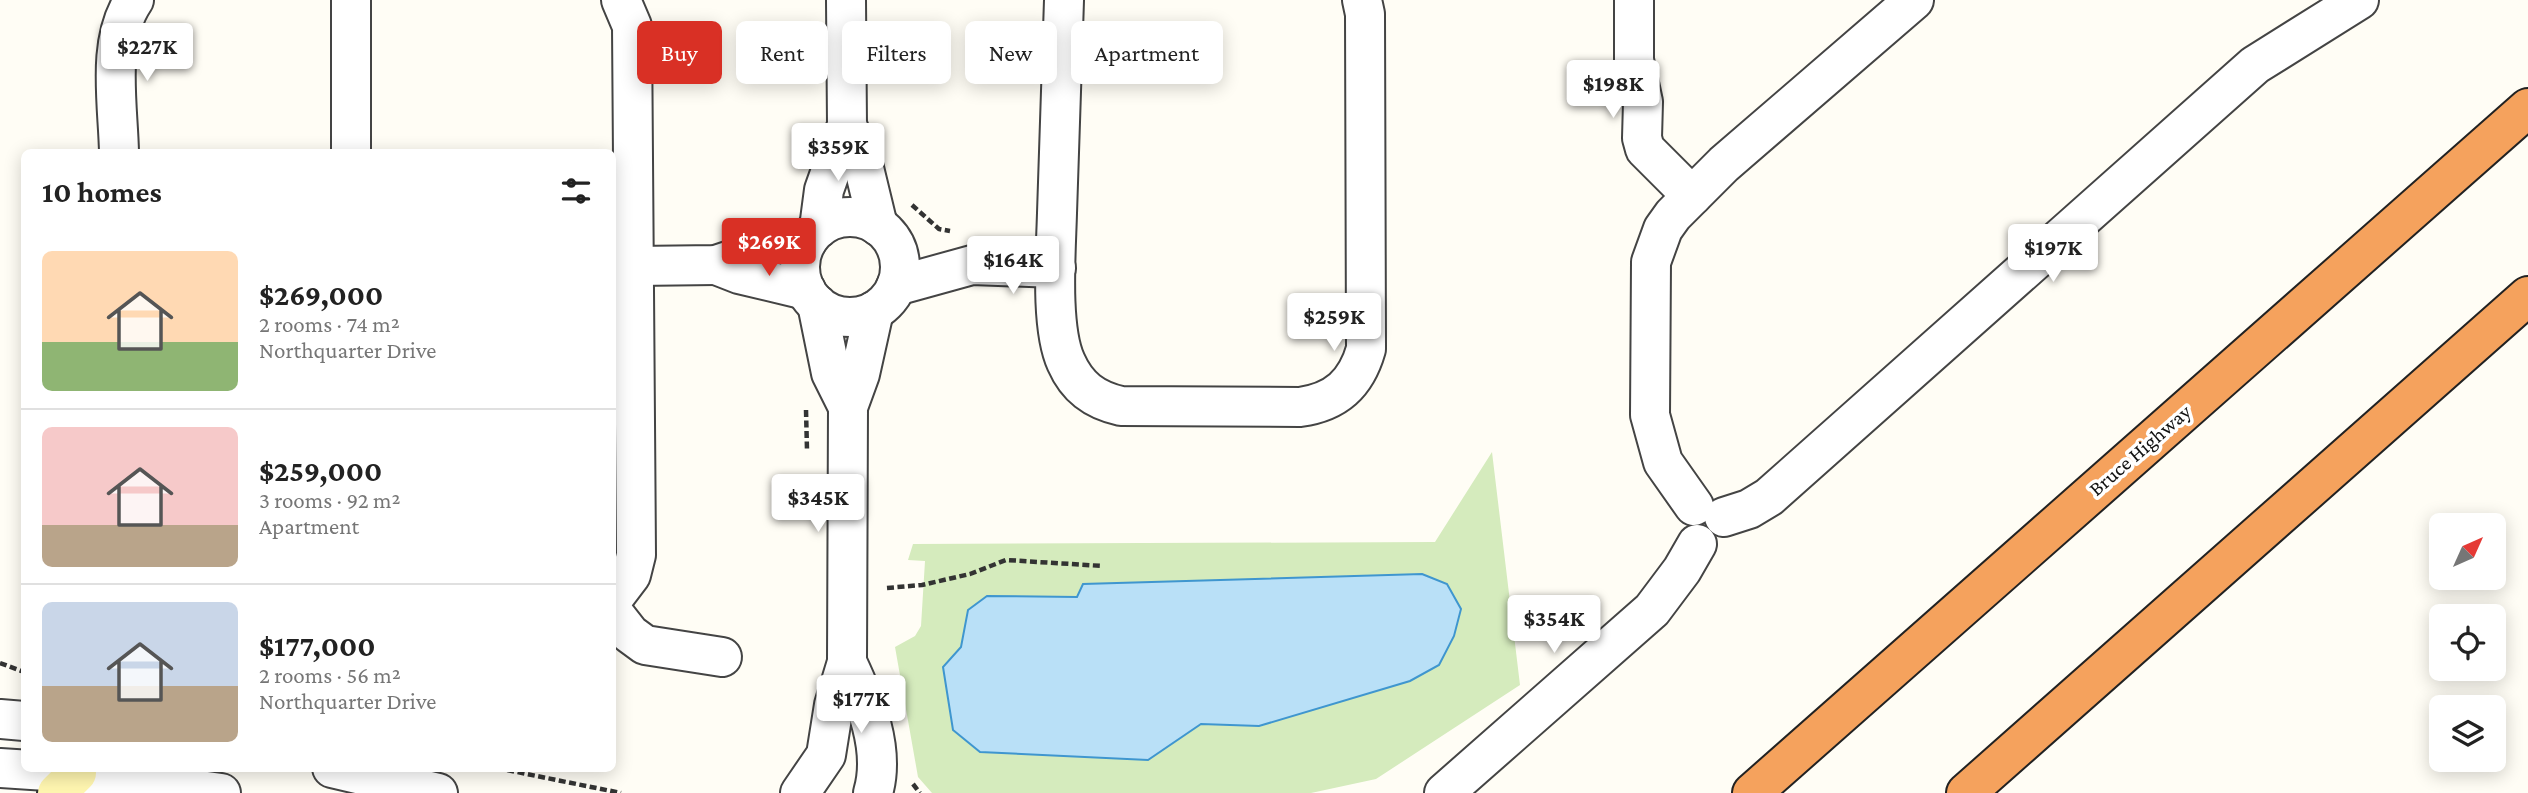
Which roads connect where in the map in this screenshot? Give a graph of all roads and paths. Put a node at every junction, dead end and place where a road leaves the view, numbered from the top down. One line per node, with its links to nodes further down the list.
1 (134, 0): 12 (street)
2 (351, 0): 13 (street)
3 (621, 0): 19 (street)
4 (846, 0): 11 (street)
5 (1064, 0): 20 (street)
6 (1362, 0): 20 (street)
7 (1634, 0): 14 (street)
8 (1914, 0): 14 (street)
9 (2359, 0): 25 (street)
10 (2528, 108): 46 (highway, Bruce Highway)
11 (847, 125): 15 (street); 16 (street)
12 (119, 149)
13 (351, 149)
14 (1692, 196): 25 (street)
15 (813, 234): 16 (street); 17 (street); 22 (street)
16 (886, 235): 18 (street); 23 (street)
17 (716, 265): 19 (street); 22 (street)
18 (972, 265): 20 (street); 23 (street)
19 (635, 266): 28 (street)
20 (1056, 268)
21 (2528, 296): 47 (highway)
22 (811, 297): 23 (street); 24 (street)
23 (885, 299): 24 (street)
24 (848, 407): 31 (street)
25 (1709, 512): 45 (street)
26 (1103, 566): 27 (path)
27 (887, 588)
28 (616, 595)
29 (616, 616): 30 (street)
30 (722, 657)
31 (847, 662): 40 (street); 44 (street)
32 (0, 663): 33 (path)
33 (21, 671)
34 (0, 719): 35 (street)
35 (21, 721)
36 (0, 768): 39 (street)
37 (349, 772): 42 (street)
38 (517, 772): 43 (path)
39 (67, 783): 41 (street)
40 (814, 788)
41 (221, 793)
42 (438, 793)
43 (621, 793)
44 (873, 793)
45 (1444, 793)
46 (1752, 793)
47 (1966, 793)

